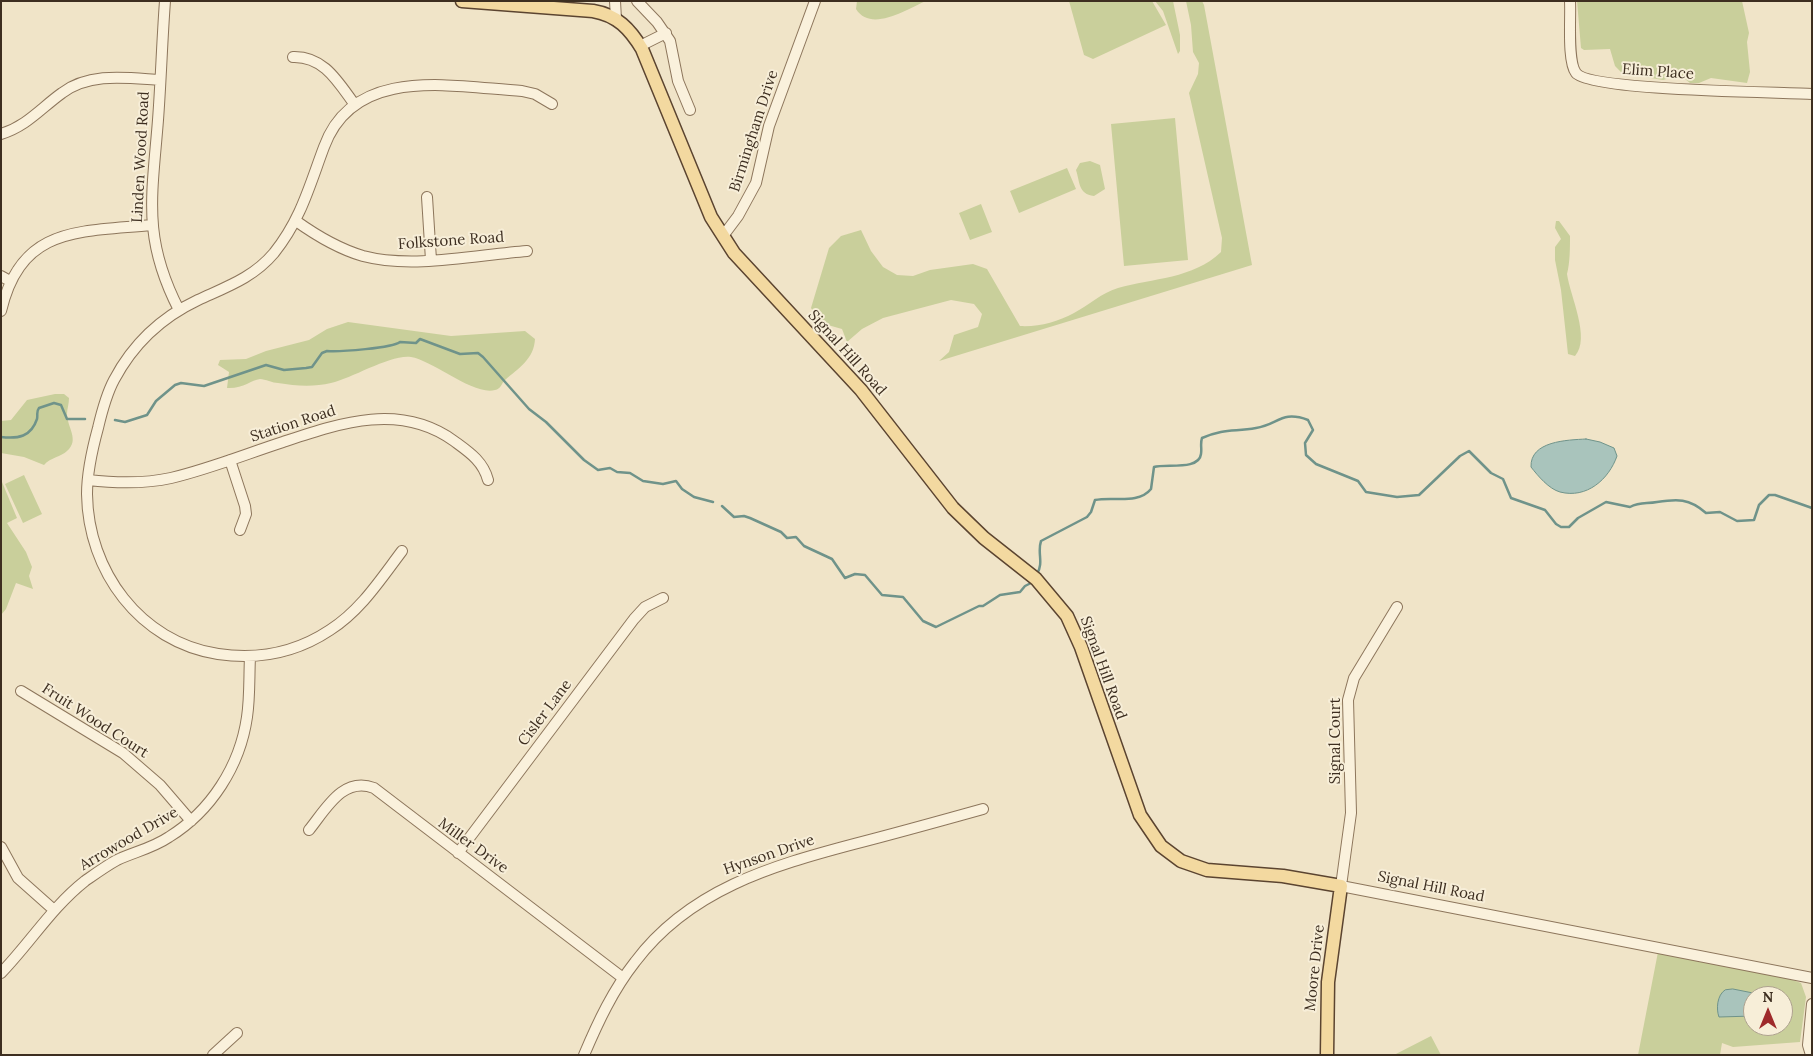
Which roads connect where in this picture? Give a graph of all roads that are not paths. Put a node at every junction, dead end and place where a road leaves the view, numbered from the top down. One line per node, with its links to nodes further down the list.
1 (165, 1): 11 (street, Linden Wood Road)
2 (462, 1): 7 (main road, Signal Hill Road)
3 (615, 1): 7 (street)
4 (637, 1): 8 (street)
5 (815, 1): 20 (street, Birmingham Drive)
6 (1570, 1): 12 (street, Elim Place)
7 (616, 19): 9 (main road, Signal Hill Road)
8 (666, 34): 9 (street); 15 (street)
9 (640, 46): 20 (main road, Signal Hill Road)
10 (293, 57): 13 (street)
11 (160, 80): 16 (street); 19 (street, Linden Wood Road)
12 (1812, 94)
13 (355, 104): 14 (street); 18 (street)
14 (552, 104)
15 (690, 110)
16 (1, 134)
17 (427, 196): 22 (street)
18 (296, 221): 22 (street, Folkstone Road); 24 (street)
19 (152, 225): 23 (street); 24 (street, Linden Wood Road)
20 (723, 236): 40 (main road, Signal Hill Road)
21 (527, 251): 22 (street, Folkstone Road)
22 (431, 260)
23 (6, 278): 25 (street)
24 (179, 310): 27 (street)
25 (1, 311)
26 (230, 460): 27 (street, Station Road); 28 (street, Station Road); 29 (street)
27 (88, 480): 33 (street)
28 (488, 480)
29 (240, 530)
30 (402, 551): 33 (street)
31 (663, 598): 39 (street, Cisler Lane)
32 (1397, 607): 40 (street, Signal Court)
33 (250, 656): 36 (street, Arrowood Drive)
34 (21, 691): 36 (street, Fruit Wood Court)
35 (982, 809): 43 (street, Hynson Drive)
36 (191, 821): 41 (street, Arrowood Drive)
37 (309, 830): 39 (street, Miller Drive)
38 (1, 847): 41 (street)
39 (458, 854): 43 (street, Miller Drive)
40 (1341, 886): 44 (street, Signal Hill Road); 49 (main road, Moore Drive)
41 (54, 910): 42 (street, Arrowood Drive)
42 (1, 973)
43 (623, 978): 48 (street, Hynson Drive)
44 (1812, 978)
45 (1812, 1004): 50 (street)
46 (238, 1033): 47 (street)
47 (213, 1055)
48 (584, 1055)
49 (1327, 1055)
50 (1811, 1055)

